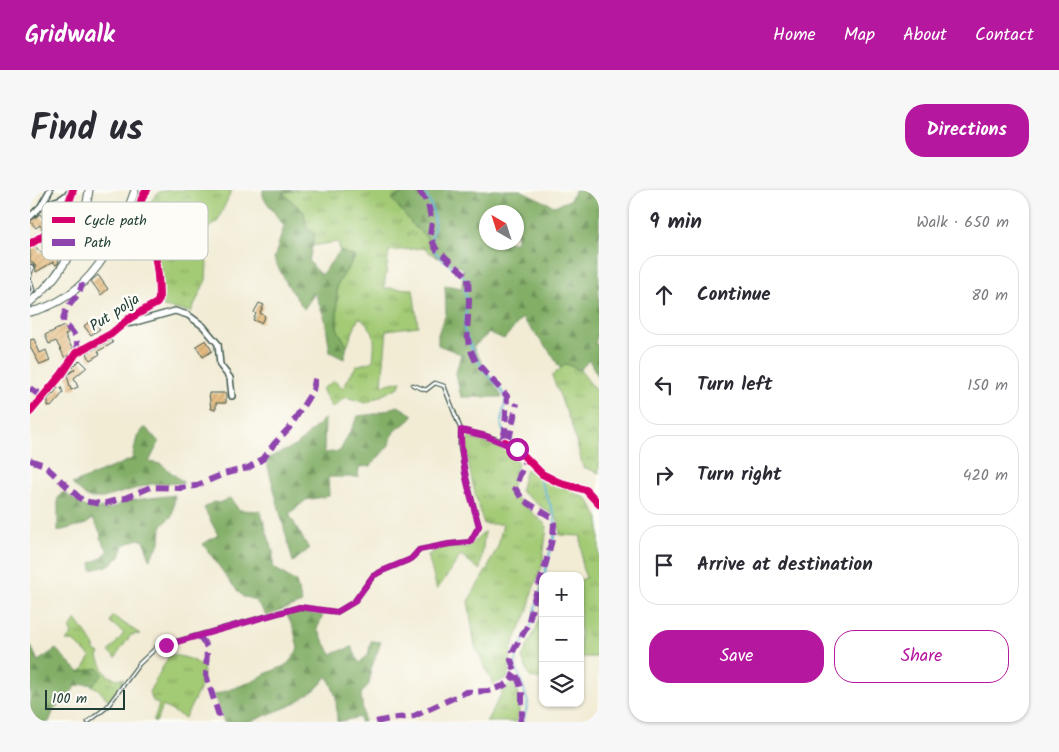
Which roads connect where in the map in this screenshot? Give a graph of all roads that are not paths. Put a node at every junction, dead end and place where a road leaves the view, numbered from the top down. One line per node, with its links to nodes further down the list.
1 (50, 190): 5 (street)
2 (73, 190): 6 (street); 7 (street)
3 (135, 190): 8 (street)
4 (147, 190): 9 (street, Put polja)
5 (43, 202)
6 (52, 202)
7 (69, 202)
8 (131, 202)
9 (143, 202)
10 (41, 206): 11 (street)
11 (30, 217)
12 (42, 237): 13 (street)
13 (30, 244)
14 (67, 260): 21 (street)
15 (102, 260): 22 (street)
16 (155, 260): 23 (street, Put polja)
17 (30, 266): 18 (lane)
18 (30, 276)
19 (30, 281): 20 (lane)
20 (30, 294)
21 (30, 302)
22 (30, 312)
23 (123, 324): 25 (street); 26 (street, Put polja)
24 (413, 385): 27 (lane)
25 (232, 396)
26 (30, 412)
27 (461, 430): 28 (lane); 32 (lane)
28 (504, 442): 29 (street)
29 (599, 504)
30 (30, 715): 31 (lane)
31 (35, 722)
32 (88, 722)

